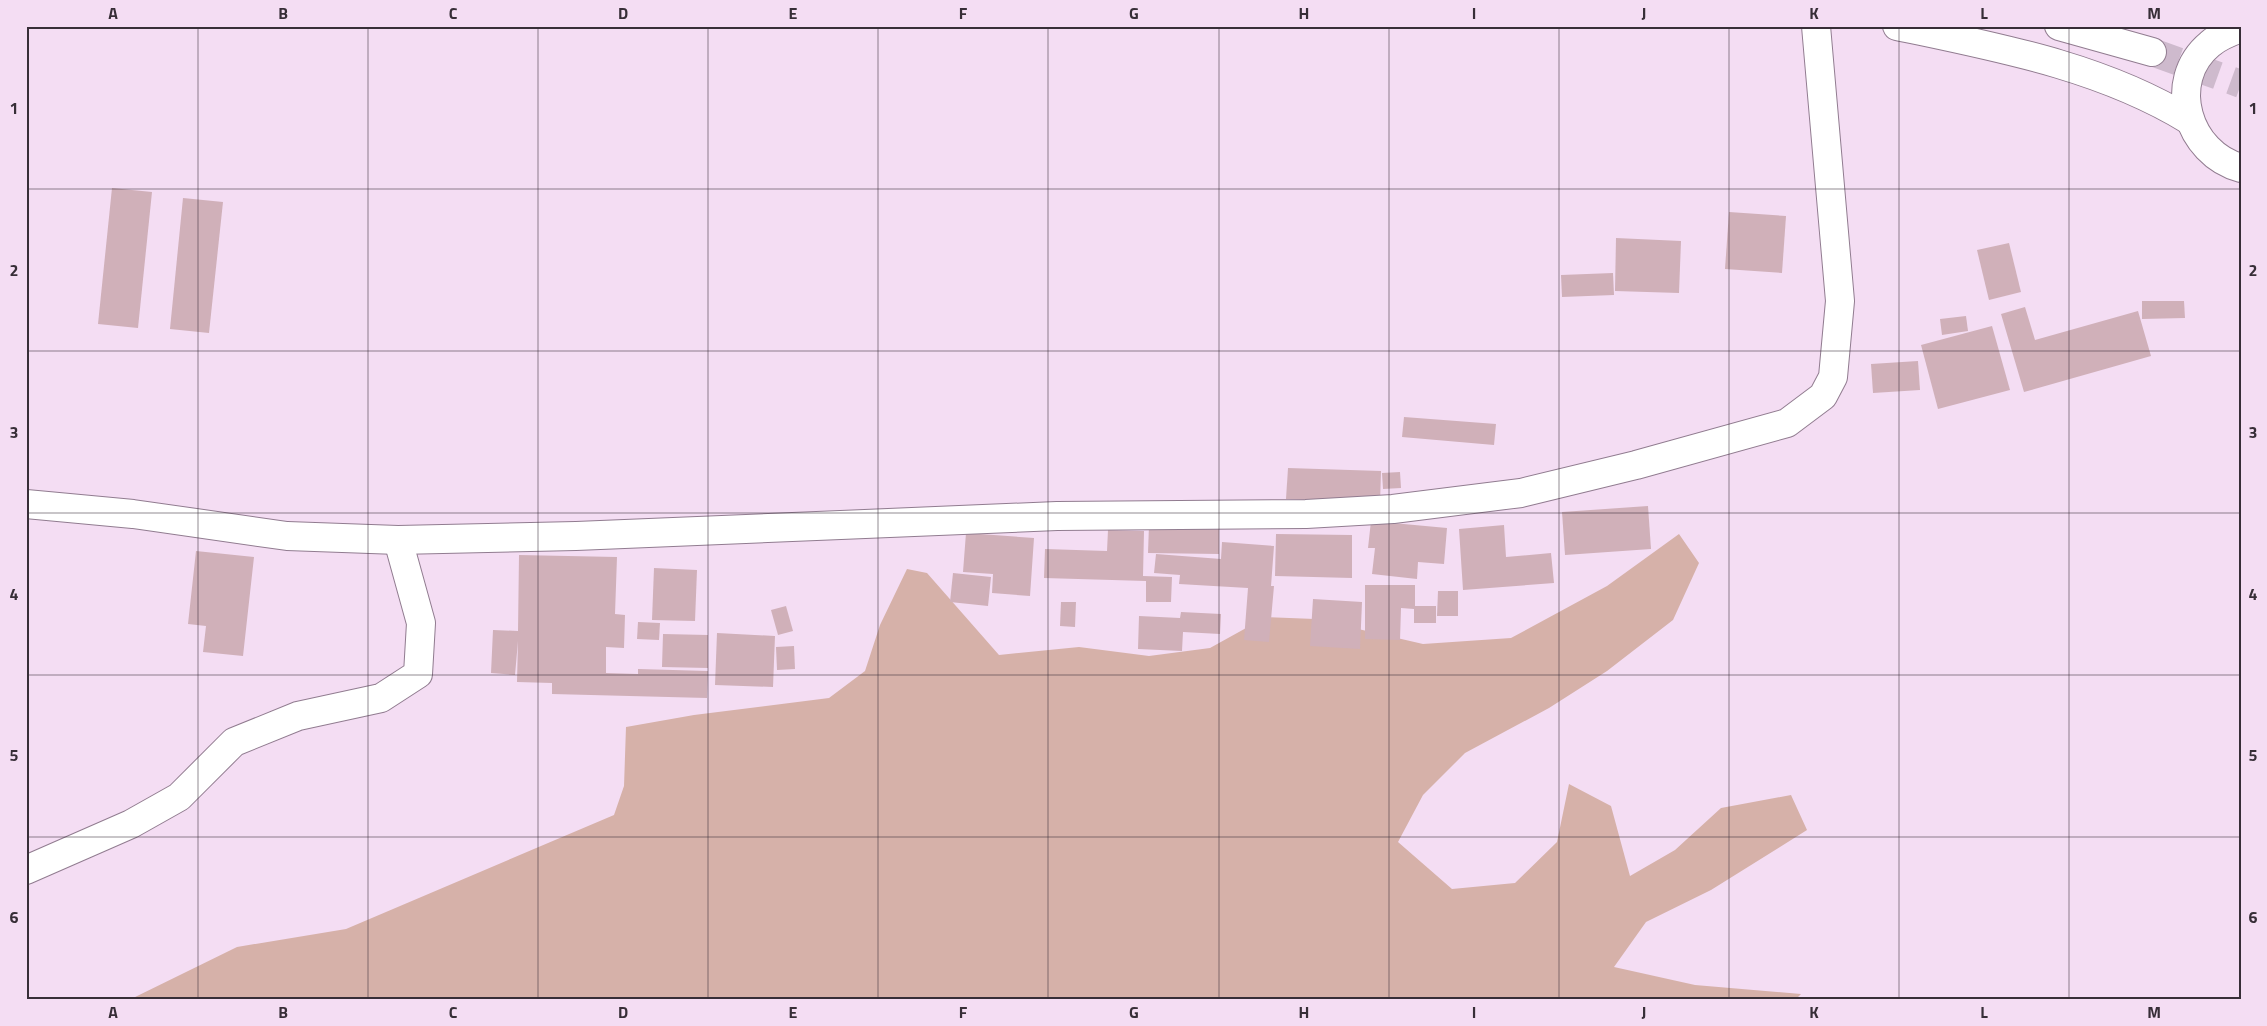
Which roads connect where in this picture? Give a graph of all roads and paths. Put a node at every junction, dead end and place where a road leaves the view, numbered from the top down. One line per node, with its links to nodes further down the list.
1 (1816, 26): 10 (main road)
2 (1897, 26): 7 (main road)
3 (2059, 26): 6 (main road)
4 (2198, 26): 5 (main road)
5 (2234, 31): 7 (main road)
6 (2152, 52)
7 (2188, 120): 8 (main road)
8 (2241, 168)
9 (26, 504): 10 (main road)
10 (398, 540): 11 (main road)
11 (26, 870)

